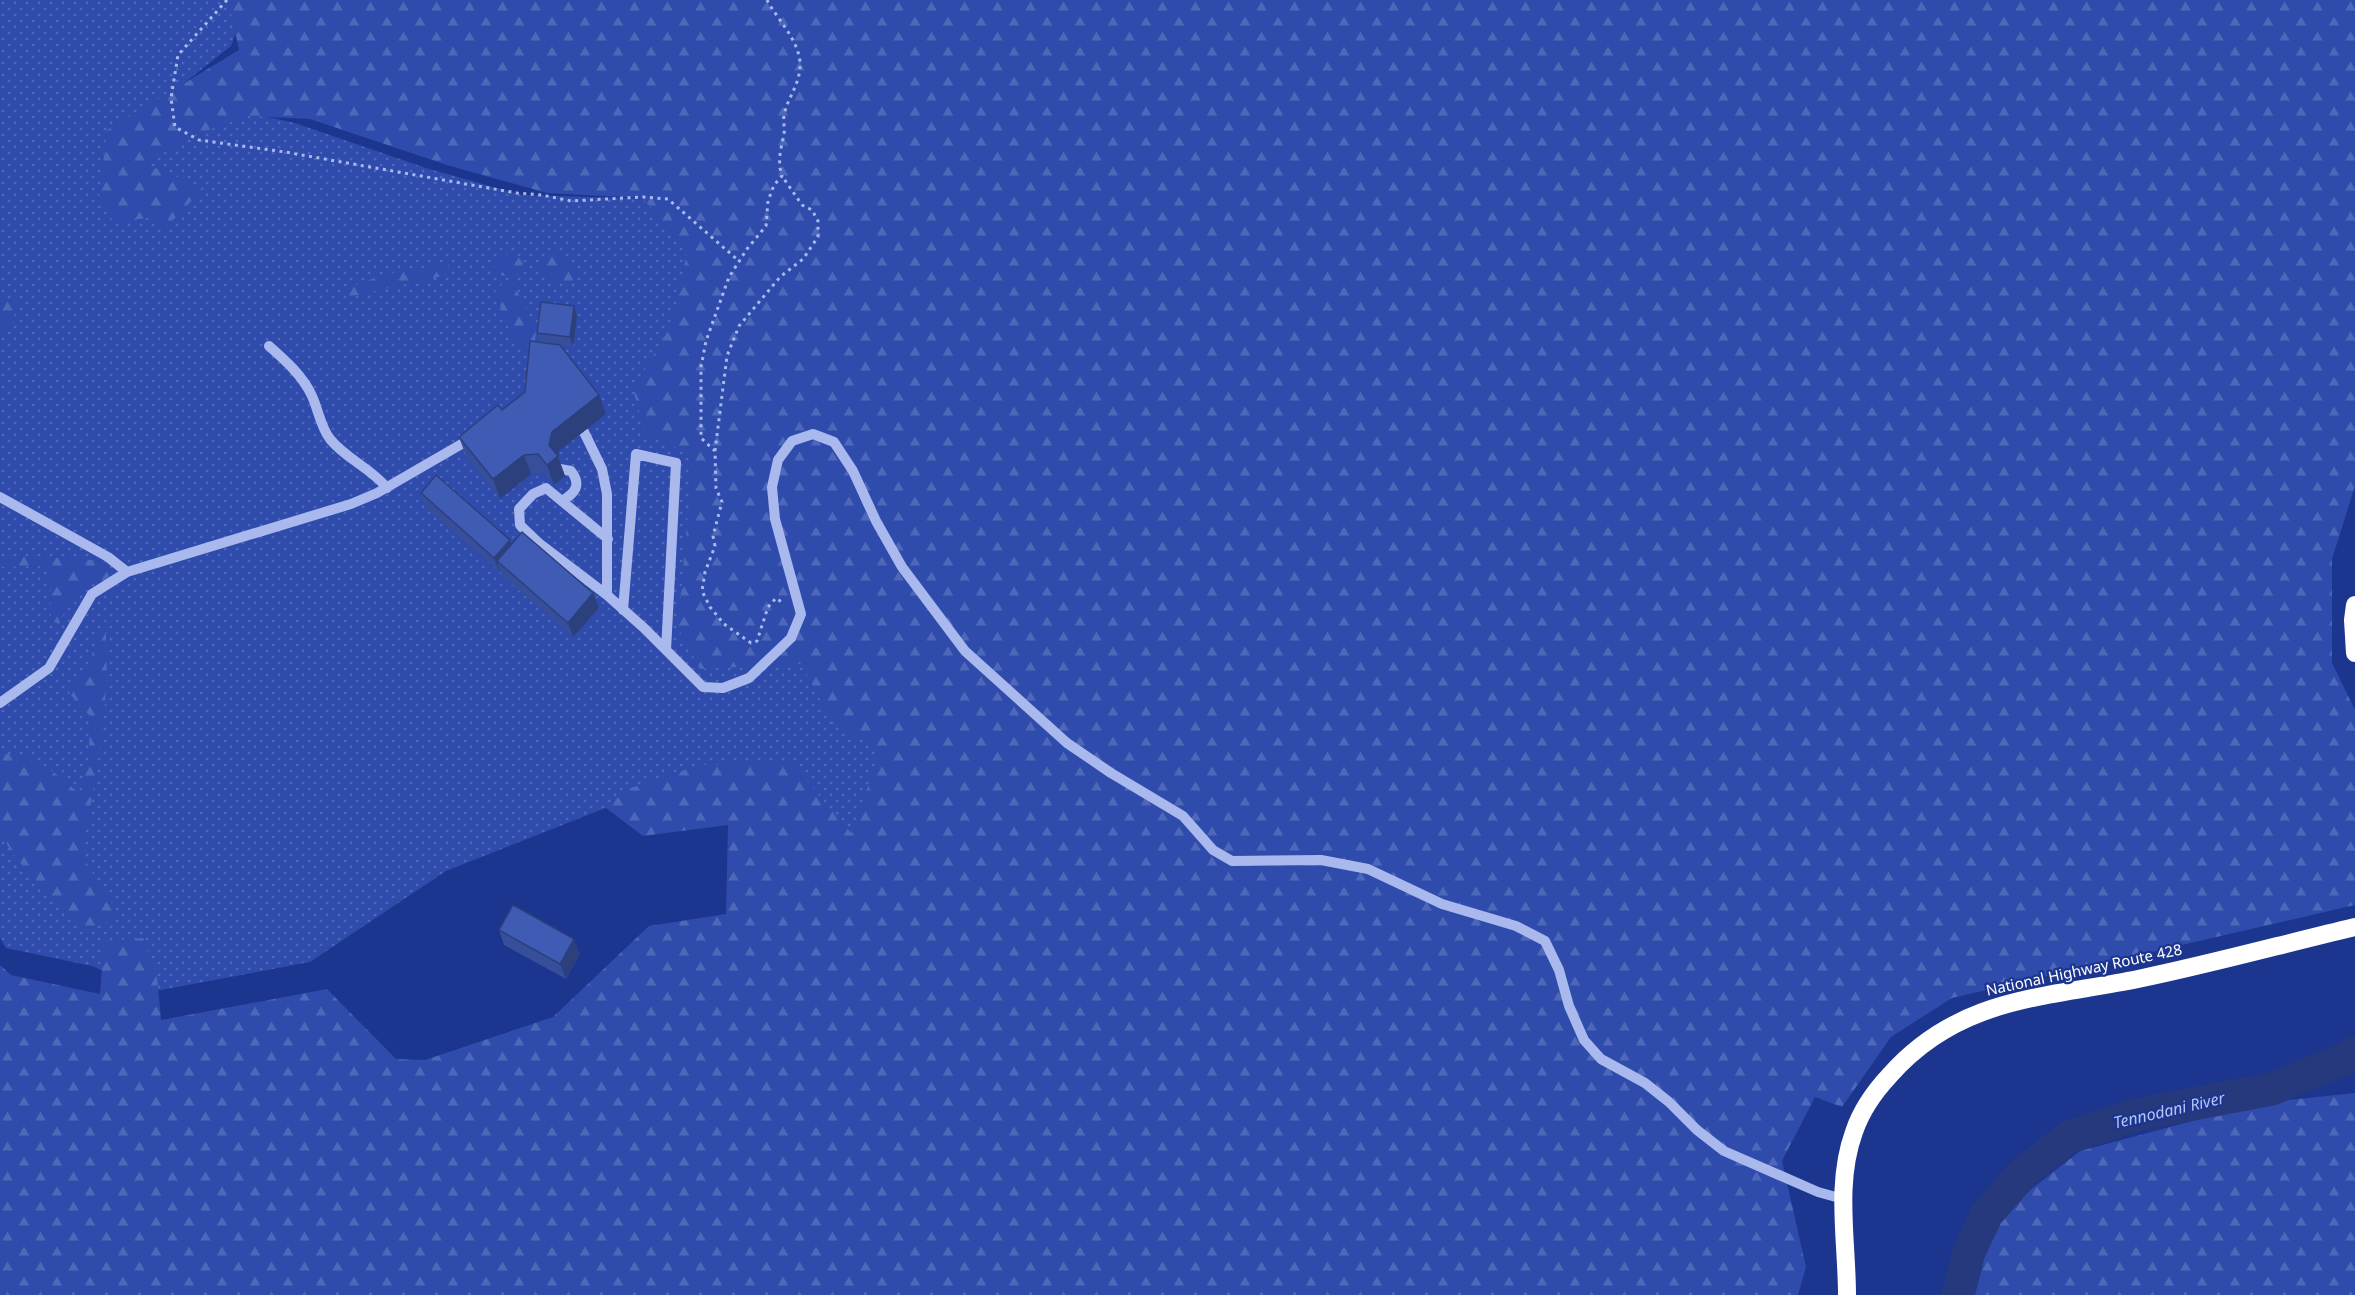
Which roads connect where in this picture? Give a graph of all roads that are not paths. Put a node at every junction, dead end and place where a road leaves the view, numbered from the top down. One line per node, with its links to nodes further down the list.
1 (269, 346): 5 (street)
2 (484, 431): 5 (street)
3 (584, 432): 8 (street)
4 (560, 469): 7 (street)
5 (387, 488): 9 (street)
6 (0, 497): 9 (street)
7 (562, 501): 8 (street); 10 (street)
8 (608, 539): 10 (street)
9 (127, 573): 15 (street)
10 (607, 595): 12 (street)
11 (2355, 605): 14 (highway)
12 (623, 610): 13 (street); 13 (street)
13 (666, 650): 17 (street)
14 (2355, 653)
15 (0, 703)
16 (2355, 927): 17 (highway, National Highway Route 428)
17 (1843, 1199): 18 (highway, National Highway Route 428)
18 (1847, 1295)

